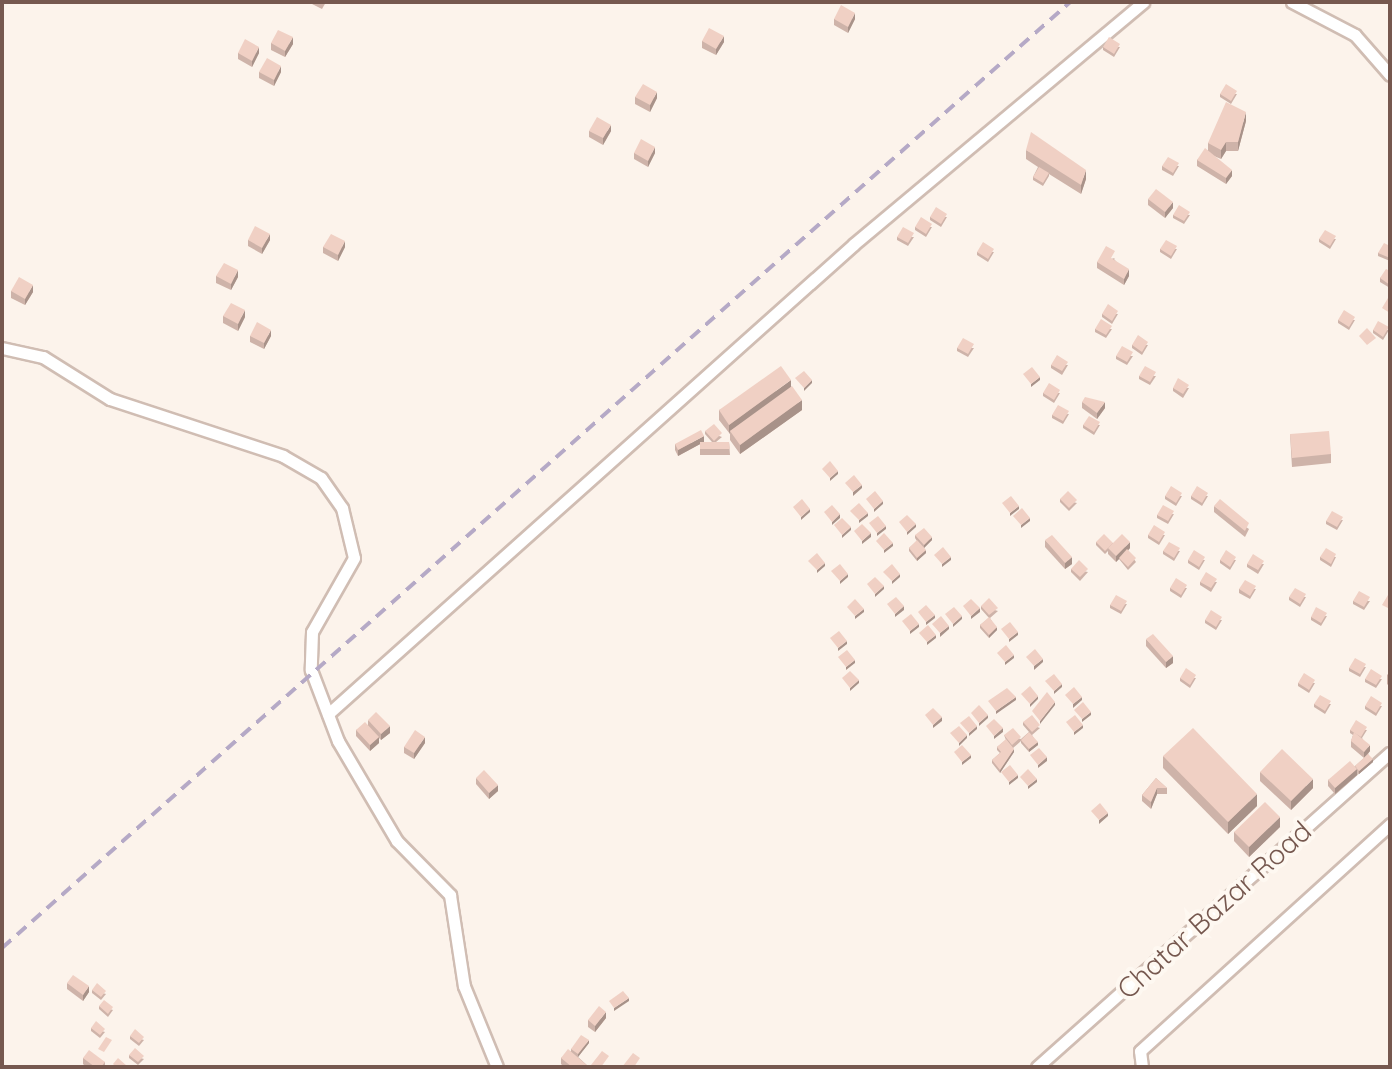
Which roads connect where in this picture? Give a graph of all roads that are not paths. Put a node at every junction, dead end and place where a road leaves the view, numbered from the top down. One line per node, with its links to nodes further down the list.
1 (1143, 2): 5 (street)
2 (1292, 2): 3 (street)
3 (1390, 75)
4 (2, 348): 5 (street)
5 (328, 714): 8 (street)
6 (1390, 753): 9 (street, Chatar Bazar Road)
7 (1390, 824): 10 (street)
8 (497, 1067)
9 (1037, 1067)
10 (1142, 1067)

